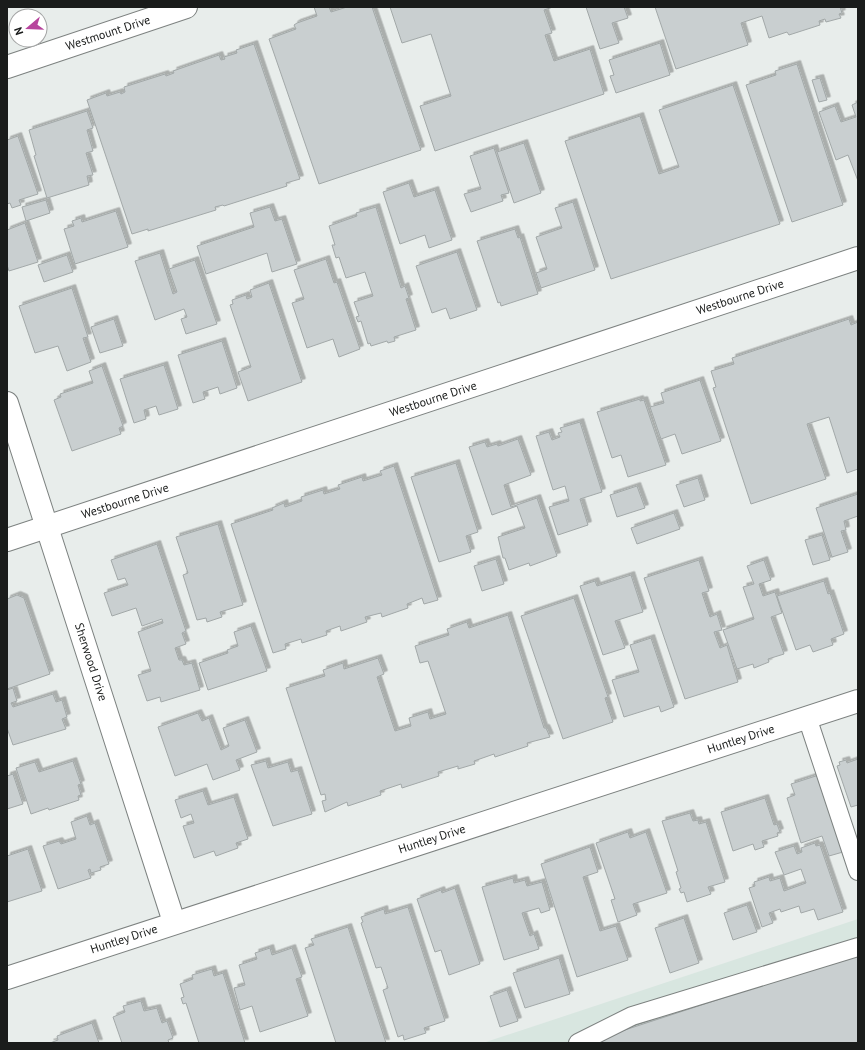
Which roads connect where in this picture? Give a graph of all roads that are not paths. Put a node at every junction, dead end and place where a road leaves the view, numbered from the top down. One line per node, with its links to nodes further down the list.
1 (186, 7): 2 (street, Westmount Drive)
2 (7, 67)
3 (858, 258): 5 (street, Westbourne Drive)
4 (7, 403): 5 (street, Sherwood Drive)
5 (48, 526): 6 (street, Westbourne Drive); 10 (street, Sherwood Drive)
6 (7, 540)
7 (858, 701): 8 (street, Huntley Drive)
8 (807, 717): 9 (lane); 10 (street, Huntley Drive)
9 (858, 871)
10 (174, 922): 12 (street, Huntley Drive)
11 (858, 947): 13 (lane)
12 (7, 978)
13 (578, 1043)

